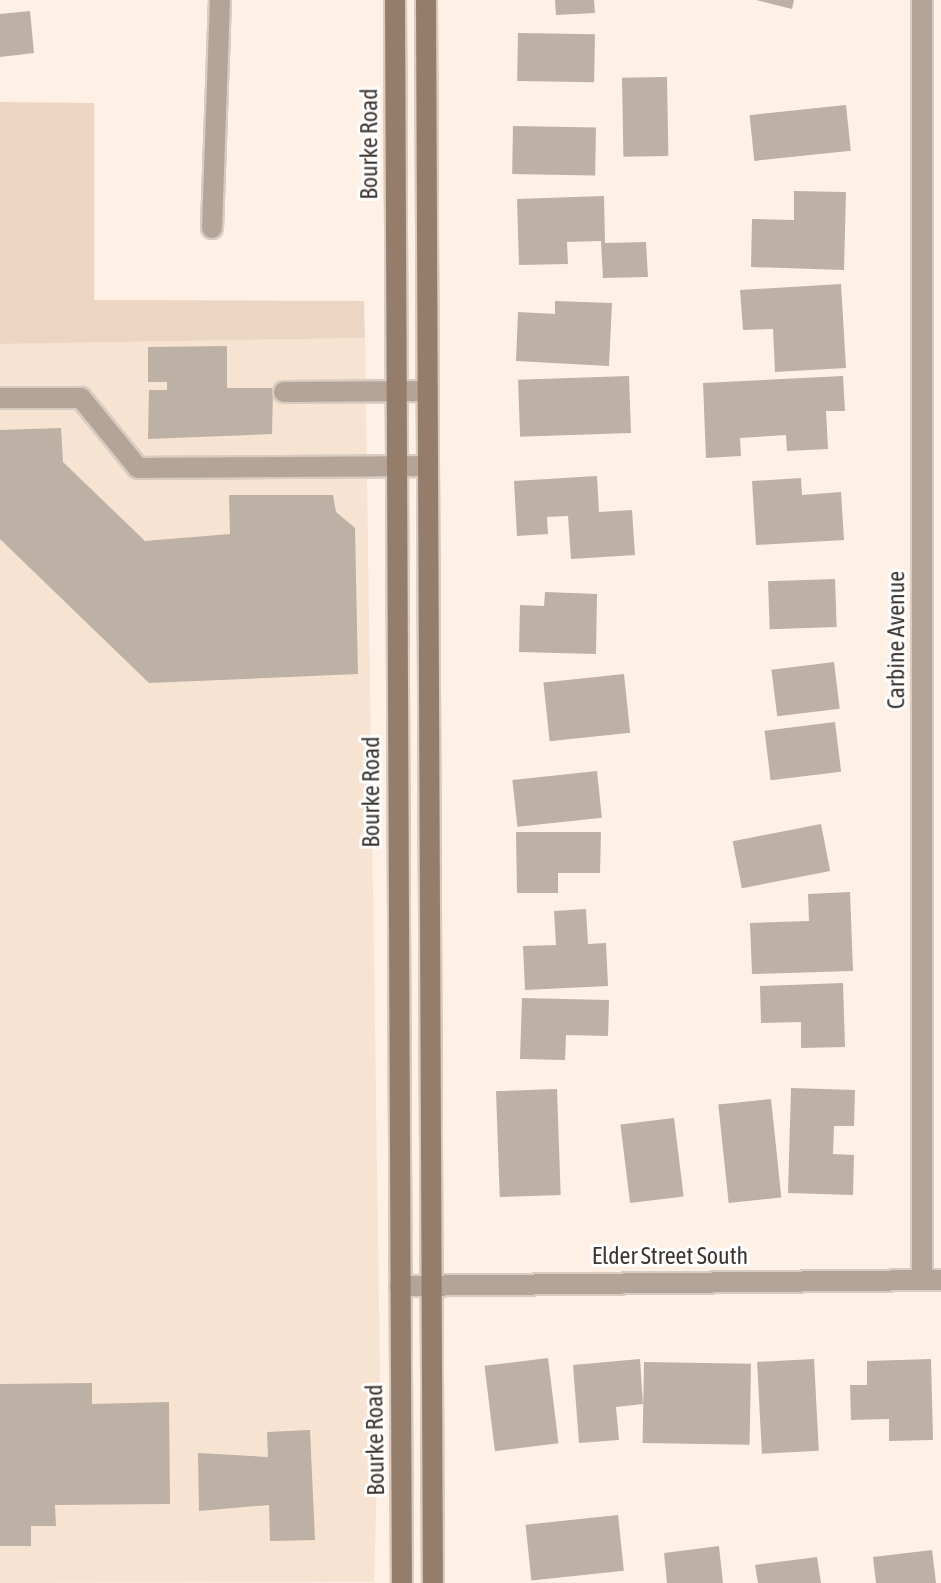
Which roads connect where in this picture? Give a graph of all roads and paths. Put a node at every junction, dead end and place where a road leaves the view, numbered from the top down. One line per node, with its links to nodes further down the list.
1 (220, 0): 5 (street)
2 (395, 0): 8 (main road, Bourke Road)
3 (426, 0): 6 (main road)
4 (922, 0): 12 (street, Carbine Avenue)
5 (212, 228)
6 (428, 391): 8 (street); 11 (main road)
7 (284, 392): 8 (street)
8 (396, 392): 10 (main road, Bourke Road)
9 (0, 398): 10 (street)
10 (397, 466): 11 (street); 14 (main road, Bourke Road)
11 (428, 466): 13 (main road)
12 (931, 1280): 13 (street, Elder Street South)
13 (432, 1284): 14 (street, Elder Street South); 16 (main road)
14 (400, 1286): 15 (main road, Bourke Road)
15 (402, 1583)
16 (433, 1583)

